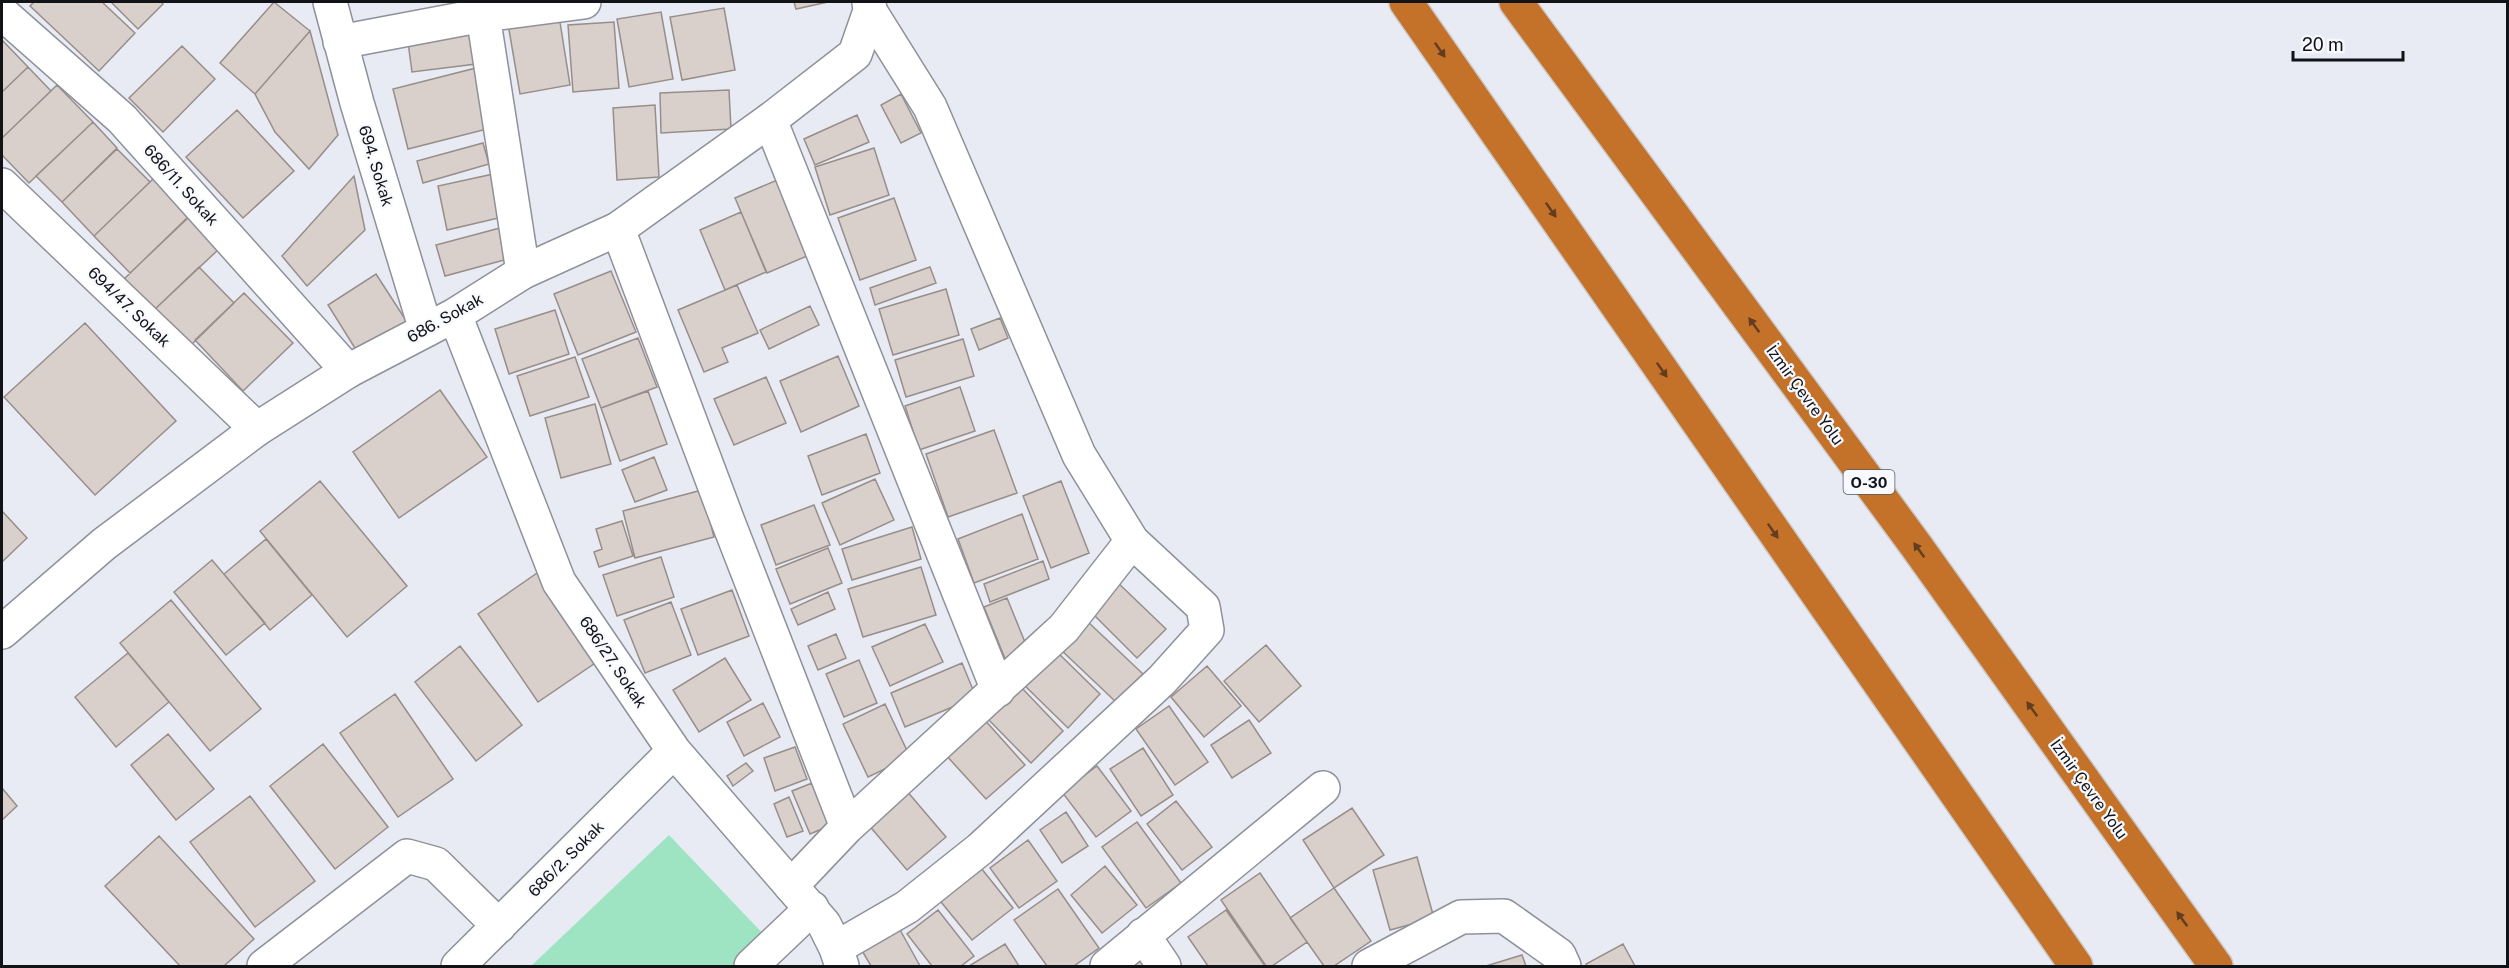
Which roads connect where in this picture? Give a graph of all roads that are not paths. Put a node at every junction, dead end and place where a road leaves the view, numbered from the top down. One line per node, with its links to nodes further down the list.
1 (330, 2): 8 (street, 694. Sokak)
2 (584, 2): 7 (street)
3 (1407, 2): 34 (highway, one-way to 34)
4 (1516, 2): 35 (highway, İzmir Çevre Yolu / O-30, one-way to 4)
5 (869, 6): 9 (street, 686. Sokak); 17 (street)
6 (2, 13): 15 (street, 686/11. Sokak)
7 (483, 15): 8 (street); 12 (street)
8 (340, 42): 14 (street, 694. Sokak)
9 (770, 120): 11 (street, 686. Sokak); 19 (street)
10 (2, 185): 16 (street, 694/47. Sokak)
11 (618, 229): 12 (street, 686. Sokak); 22 (street)
12 (523, 272): 13 (street, 686. Sokak)
13 (455, 315): 14 (street, 686. Sokak); 20 (street, 686/27. Sokak)
14 (426, 330): 15 (street, 686. Sokak)
15 (348, 371): 16 (street, 686. Sokak)
16 (257, 429): 18 (street, 686. Sokak)
17 (1132, 541): 19 (street); 26 (street)
18 (2, 632)
19 (998, 690): 22 (street)
20 (674, 751): 23 (street, 686/27. Sokak); 24 (street, 686/2. Sokak)
21 (1323, 788): 25 (street)
22 (847, 828): 23 (street)
23 (801, 897): 26 (street, 686/27. Sokak); 29 (street)
24 (499, 926): 27 (street); 28 (street, 686/2. Sokak)
25 (1143, 935): 30 (street); 31 (street)
26 (839, 957)
27 (264, 966)
28 (458, 966)
29 (751, 966)
30 (1107, 966)
31 (1164, 966)
32 (1369, 966): 33 (street)
33 (1564, 966)
34 (2076, 966)
35 (2216, 966)

